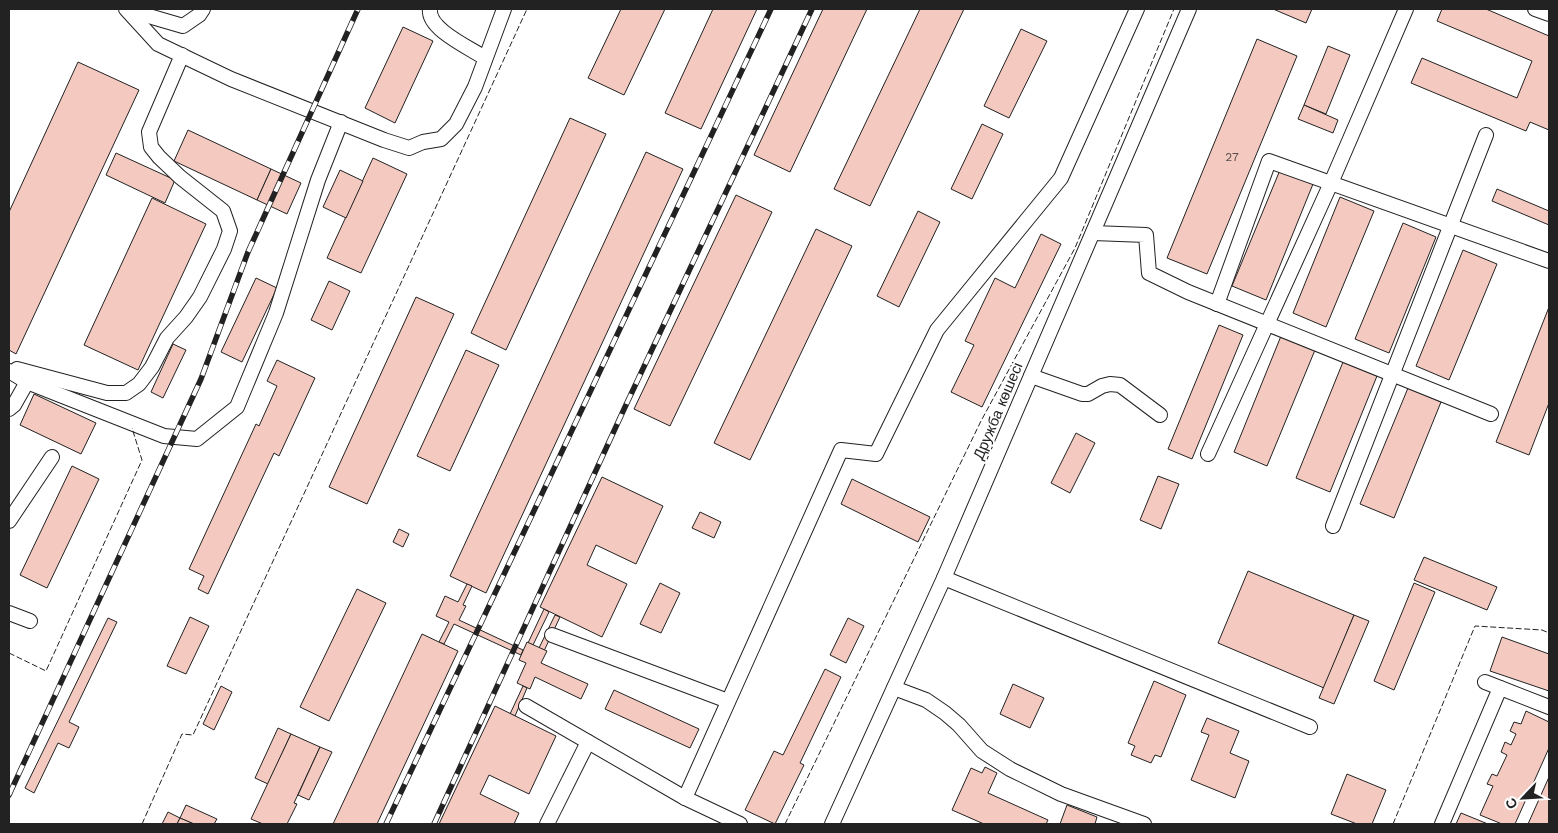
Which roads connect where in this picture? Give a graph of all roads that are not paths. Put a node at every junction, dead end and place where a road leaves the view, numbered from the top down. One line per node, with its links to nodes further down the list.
1 (127, 9): 2 (street); 10 (street)
2 (203, 9)
3 (430, 9): 11 (street)
4 (504, 9): 11 (street)
5 (1137, 9): 39 (street)
6 (1189, 9): 16 (street, Дружба көшесі)
7 (1406, 9): 14 (street)
8 (1535, 9): 9 (street)
9 (1549, 14)
10 (182, 55): 12 (street); 20 (street)
11 (485, 58): 12 (street)
12 (341, 122): 24 (street)
13 (1486, 135): 15 (street)
14 (1331, 183): 15 (street); 18 (street); 19 (street)
15 (1450, 226): 17 (street); 22 (street)
16 (1093, 233): 18 (street); 23 (street, Дружба көшесі)
17 (1549, 261)
18 (1217, 304): 19 (street)
19 (1267, 324): 22 (street); 28 (street)
20 (9, 367)
21 (9, 372): 24 (street)
22 (1392, 374): 26 (street); 31 (street)
23 (1032, 376): 27 (street); 32 (street, Дружба көшесі)
24 (28, 382): 25 (street)
25 (9, 409)
26 (1491, 414)
27 (1160, 415)
28 (1208, 454)
29 (52, 457): 30 (street)
30 (9, 521)
31 (1333, 526)
32 (944, 578): 37 (street, Дружба көшесі); 42 (street)
33 (9, 613): 34 (street)
34 (30, 621)
35 (552, 636): 39 (street)
36 (1485, 682): 38 (street)
37 (894, 688): 47 (street, Дружба көшесі); 48 (street)
38 (1500, 688): 41 (street); 49 (street)
39 (728, 701): 44 (street)
40 (526, 706): 43 (street)
41 (1549, 706)
42 (1310, 727)
43 (588, 742): 44 (street); 45 (street)
44 (684, 798): 46 (street)
45 (547, 824)
46 (740, 824)
47 (832, 824)
48 (1144, 824)
49 (1442, 824)

